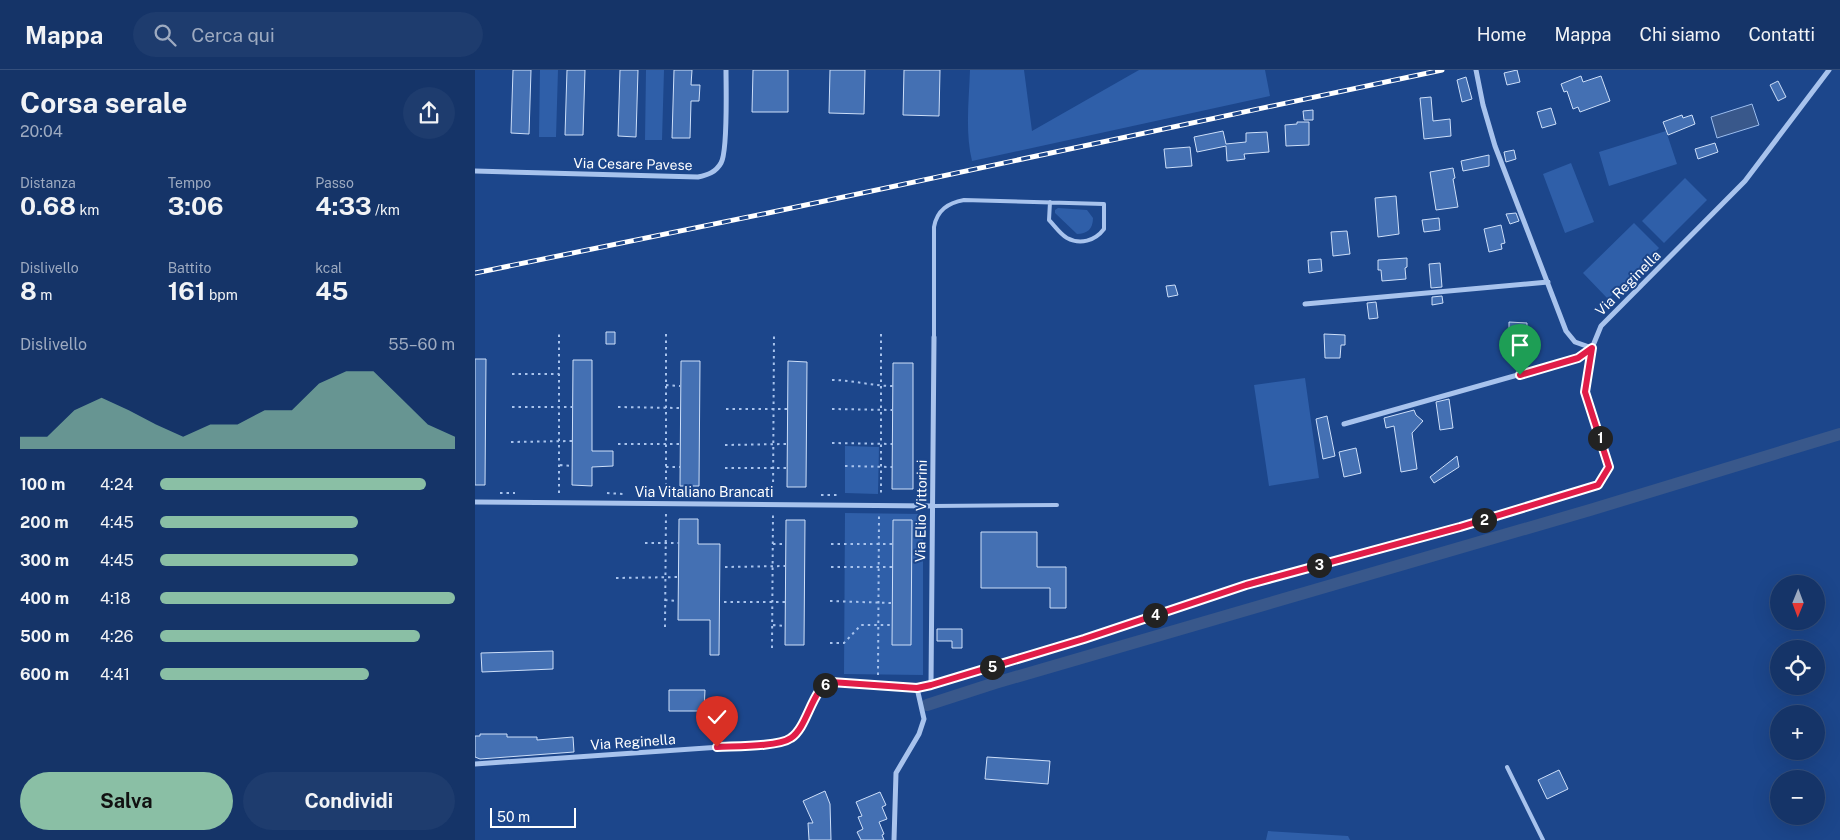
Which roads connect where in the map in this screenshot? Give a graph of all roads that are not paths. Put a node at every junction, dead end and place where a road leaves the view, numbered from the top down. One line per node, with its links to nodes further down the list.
1 (726, 70): 4 (street, Via Cesare Pavese)
2 (1476, 70): 6 (street)
3 (1829, 70): 9 (street, Via Reginella)
4 (475, 171)
5 (1049, 202): 5 (lane); 8 (lane)
6 (1547, 282): 7 (street); 9 (street)
7 (1305, 304)
8 (934, 337): 13 (street, Via Elio Vittorini)
9 (1592, 348): 10 (street); 14 (street, Via Reginella)
10 (1345, 424)
11 (475, 502): 13 (street, Via Vitaliano Brancati)
12 (1057, 505): 13 (lane)
13 (933, 506): 14 (street, Via Elio Vittorini)
14 (931, 685): 15 (street, Via Reginella)
15 (917, 688): 16 (street, Via Reginella); 18 (street)
16 (475, 764)
17 (1507, 767): 19 (lane)
18 (894, 840)
19 (1543, 840)

